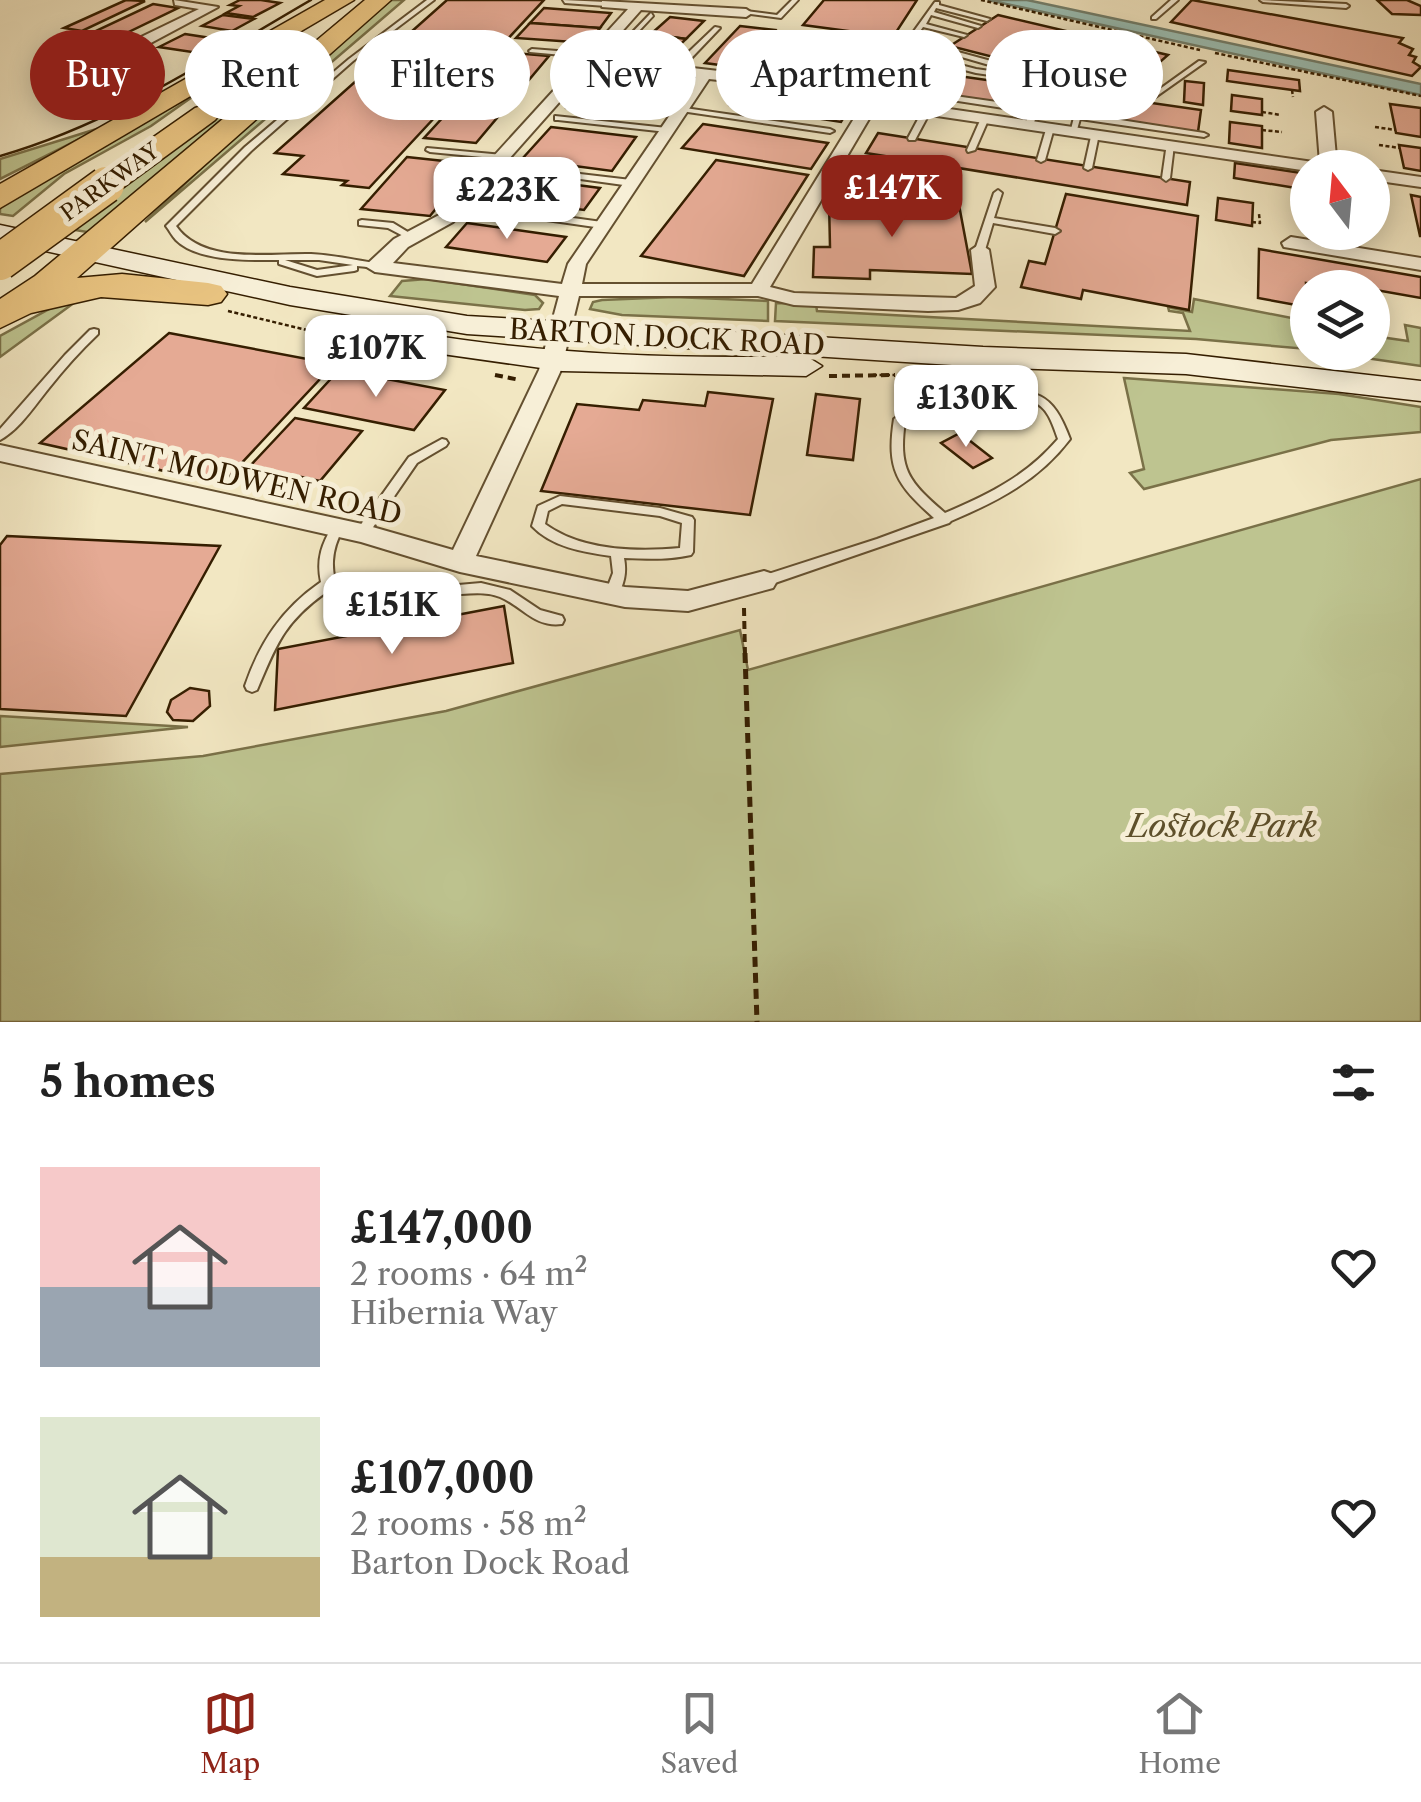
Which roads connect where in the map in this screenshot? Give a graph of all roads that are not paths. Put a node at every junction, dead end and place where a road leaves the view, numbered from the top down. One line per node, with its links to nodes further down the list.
1 (343, 0): 52 (highway); 66 (highway, PARKWAY)
2 (368, 0): 66 (highway, PARKWAY)
3 (379, 0): 57 (highway)
4 (431, 0): 85 (lane)
5 (795, 0): 15 (lane)
6 (1175, 0): 16 (lane)
7 (1263, 0): 12 (lane)
8 (565, 1): 11 (lane)
9 (179, 2): 10 (street)
10 (199, 2): 21 (street)
11 (606, 4): 14 (street)
12 (1346, 6)
13 (934, 7): 17 (lane); 18 (lane); 19 (lane)
14 (644, 11): 15 (street); 22 (street); 31 (lane)
15 (746, 14)
16 (1154, 18)
17 (988, 19)
18 (923, 25): 23 (lane); 24 (lane)
19 (978, 26)
20 (717, 28): 25 (lane)
21 (165, 30)
22 (623, 30)
23 (919, 30)
24 (944, 30)
25 (696, 49)
26 (532, 50): 27 (lane)
27 (550, 52)
28 (1201, 62): 33 (lane)
29 (696, 79): 31 (street)
30 (716, 80): 31 (street)
31 (700, 81): 32 (street)
32 (696, 87)
33 (1163, 89)
34 (550, 111): 59 (street)
35 (696, 111): 48 (lane)
36 (1324, 112): 56 (street)
37 (966, 115): 38 (street)
38 (985, 118): 55 (lane)
39 (576, 120): 47 (lane)
40 (674, 120): 47 (street)
41 (861, 120): 61 (street)
42 (922, 120): 51 (lane)
43 (1037, 120): 46 (street)
44 (1076, 120): 45 (lane)
45 (1075, 124): 46 (street); 49 (street); 50 (lane)
46 (1050, 128): 58 (lane)
47 (667, 130): 67 (street)
48 (830, 131)
49 (1095, 134): 53 (street); 62 (lane)
50 (1204, 135)
51 (912, 138)
52 (93, 144): 68 (highway); 70 (highway)
53 (1170, 145): 60 (street); 63 (lane)
54 (430, 150): 59 (lane)
55 (972, 150)
56 (1327, 150)
57 (200, 155): 81 (highway); 83 (highway)
58 (1040, 160)
59 (509, 162): 67 (lane); 77 (street)
60 (1290, 163)
61 (831, 168): 71 (lane); 86 (street)
62 (1088, 168)
63 (1166, 178)
64 (1390, 178): 65 (street)
65 (1421, 182)
66 (94, 184): 78 (highway, PARKWAY); 82 (highway, PARKWAY, bridge)
67 (630, 184): 75 (street)
68 (0, 185)
69 (998, 193): 73 (lane)
70 (0, 198)
71 (926, 204)
72 (486, 209): 75 (lane)
73 (989, 220): 76 (lane); 79 (lane)
74 (362, 223): 77 (lane)
75 (602, 225): 87 (street)
76 (1055, 232)
77 (411, 237): 85 (street)
78 (0, 240): 81 (main road, BARTON DOCK ROAD)
79 (980, 250): 86 (street)
80 (1368, 250): 84 (street)
81 (80, 256): 83 (main road, BARTON DOCK ROAD); 88 (main road, BARTON DOCK ROAD); 89 (highway)
82 (0, 262)
83 (144, 263): 91 (main road, BARTON DOCK ROAD)
84 (1421, 264)
85 (377, 266): 87 (street)
86 (758, 290): 87 (street)
87 (569, 291): 91 (street)
88 (218, 302): 89 (highway); 91 (main road, BARTON DOCK ROAD)
89 (0, 320)
90 (94, 332): 93 (lane)
91 (555, 347): 92 (main road, BARTON DOCK ROAD); 99 (street)
92 (1421, 390)
93 (0, 436)
94 (442, 443): 97 (lane)
95 (0, 453): 97 (street, SAINT MODWEN ROAD)
96 (945, 520): 96 (lane); 100 (lane)
97 (350, 530): 99 (street, SAINT MODWEN ROAD); 101 (lane)
98 (617, 553): 98 (lane); 102 (lane)
99 (460, 562): 102 (street, SAINT MODWEN ROAD)
100 (764, 581): 102 (street, SAINT MODWEN ROAD)
101 (328, 584): 103 (lane); 104 (lane)
102 (612, 594)
103 (557, 620)
104 (252, 686)

